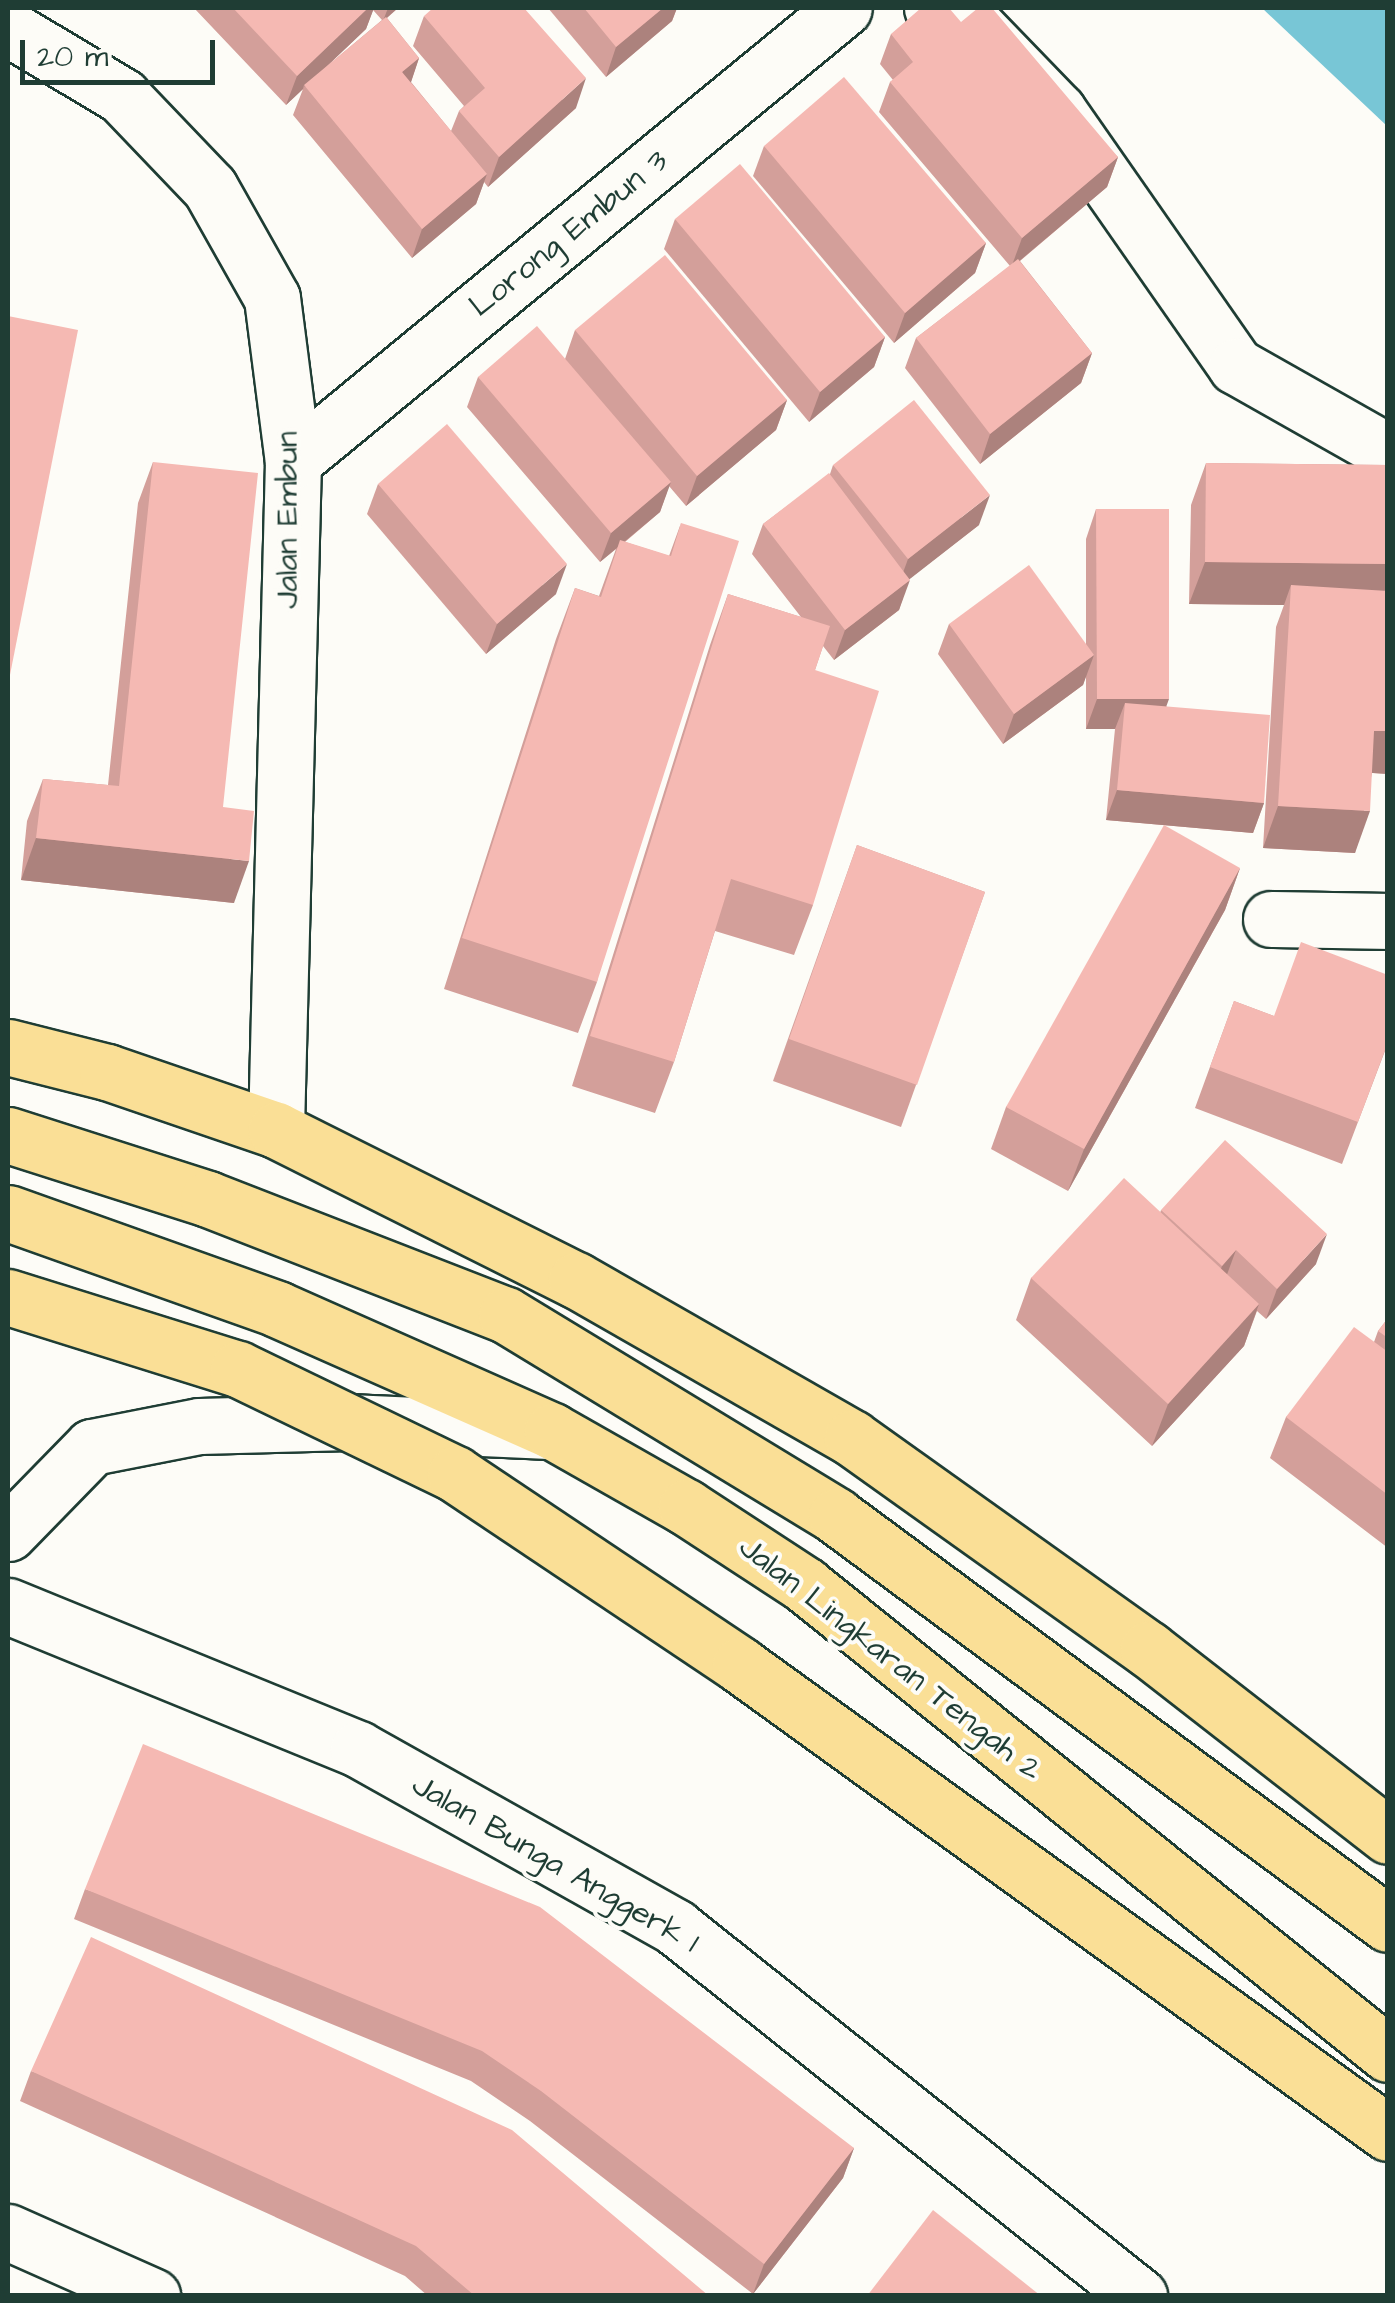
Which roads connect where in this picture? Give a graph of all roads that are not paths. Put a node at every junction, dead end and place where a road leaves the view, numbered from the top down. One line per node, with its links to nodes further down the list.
1 (844, 8): 5 (street, Lorong Embun 3)
2 (932, 8): 4 (street)
3 (8, 28): 5 (street, Jalan Embun)
4 (1388, 452)
5 (293, 461): 9 (street, Jalan Embun)
6 (1272, 919): 7 (street)
7 (1388, 921)
8 (8, 1047): 9 (highway)
9 (276, 1130): 16 (highway)
10 (8, 1135): 17 (highway)
11 (8, 1213): 13 (highway, Jalan Lingkaran Tengah 2)
12 (8, 1297): 19 (highway, bridge)
13 (552, 1431): 14 (street); 18 (highway, Jalan Lingkaran Tengah 2)
14 (8, 1533)
15 (8, 1606): 22 (street, Jalan Bunga Anggerk 1)
16 (1388, 1836)
17 (1388, 1924)
18 (1388, 2054)
19 (1388, 2133)
20 (8, 2232): 21 (street)
21 (152, 2296)
22 (1139, 2296)

